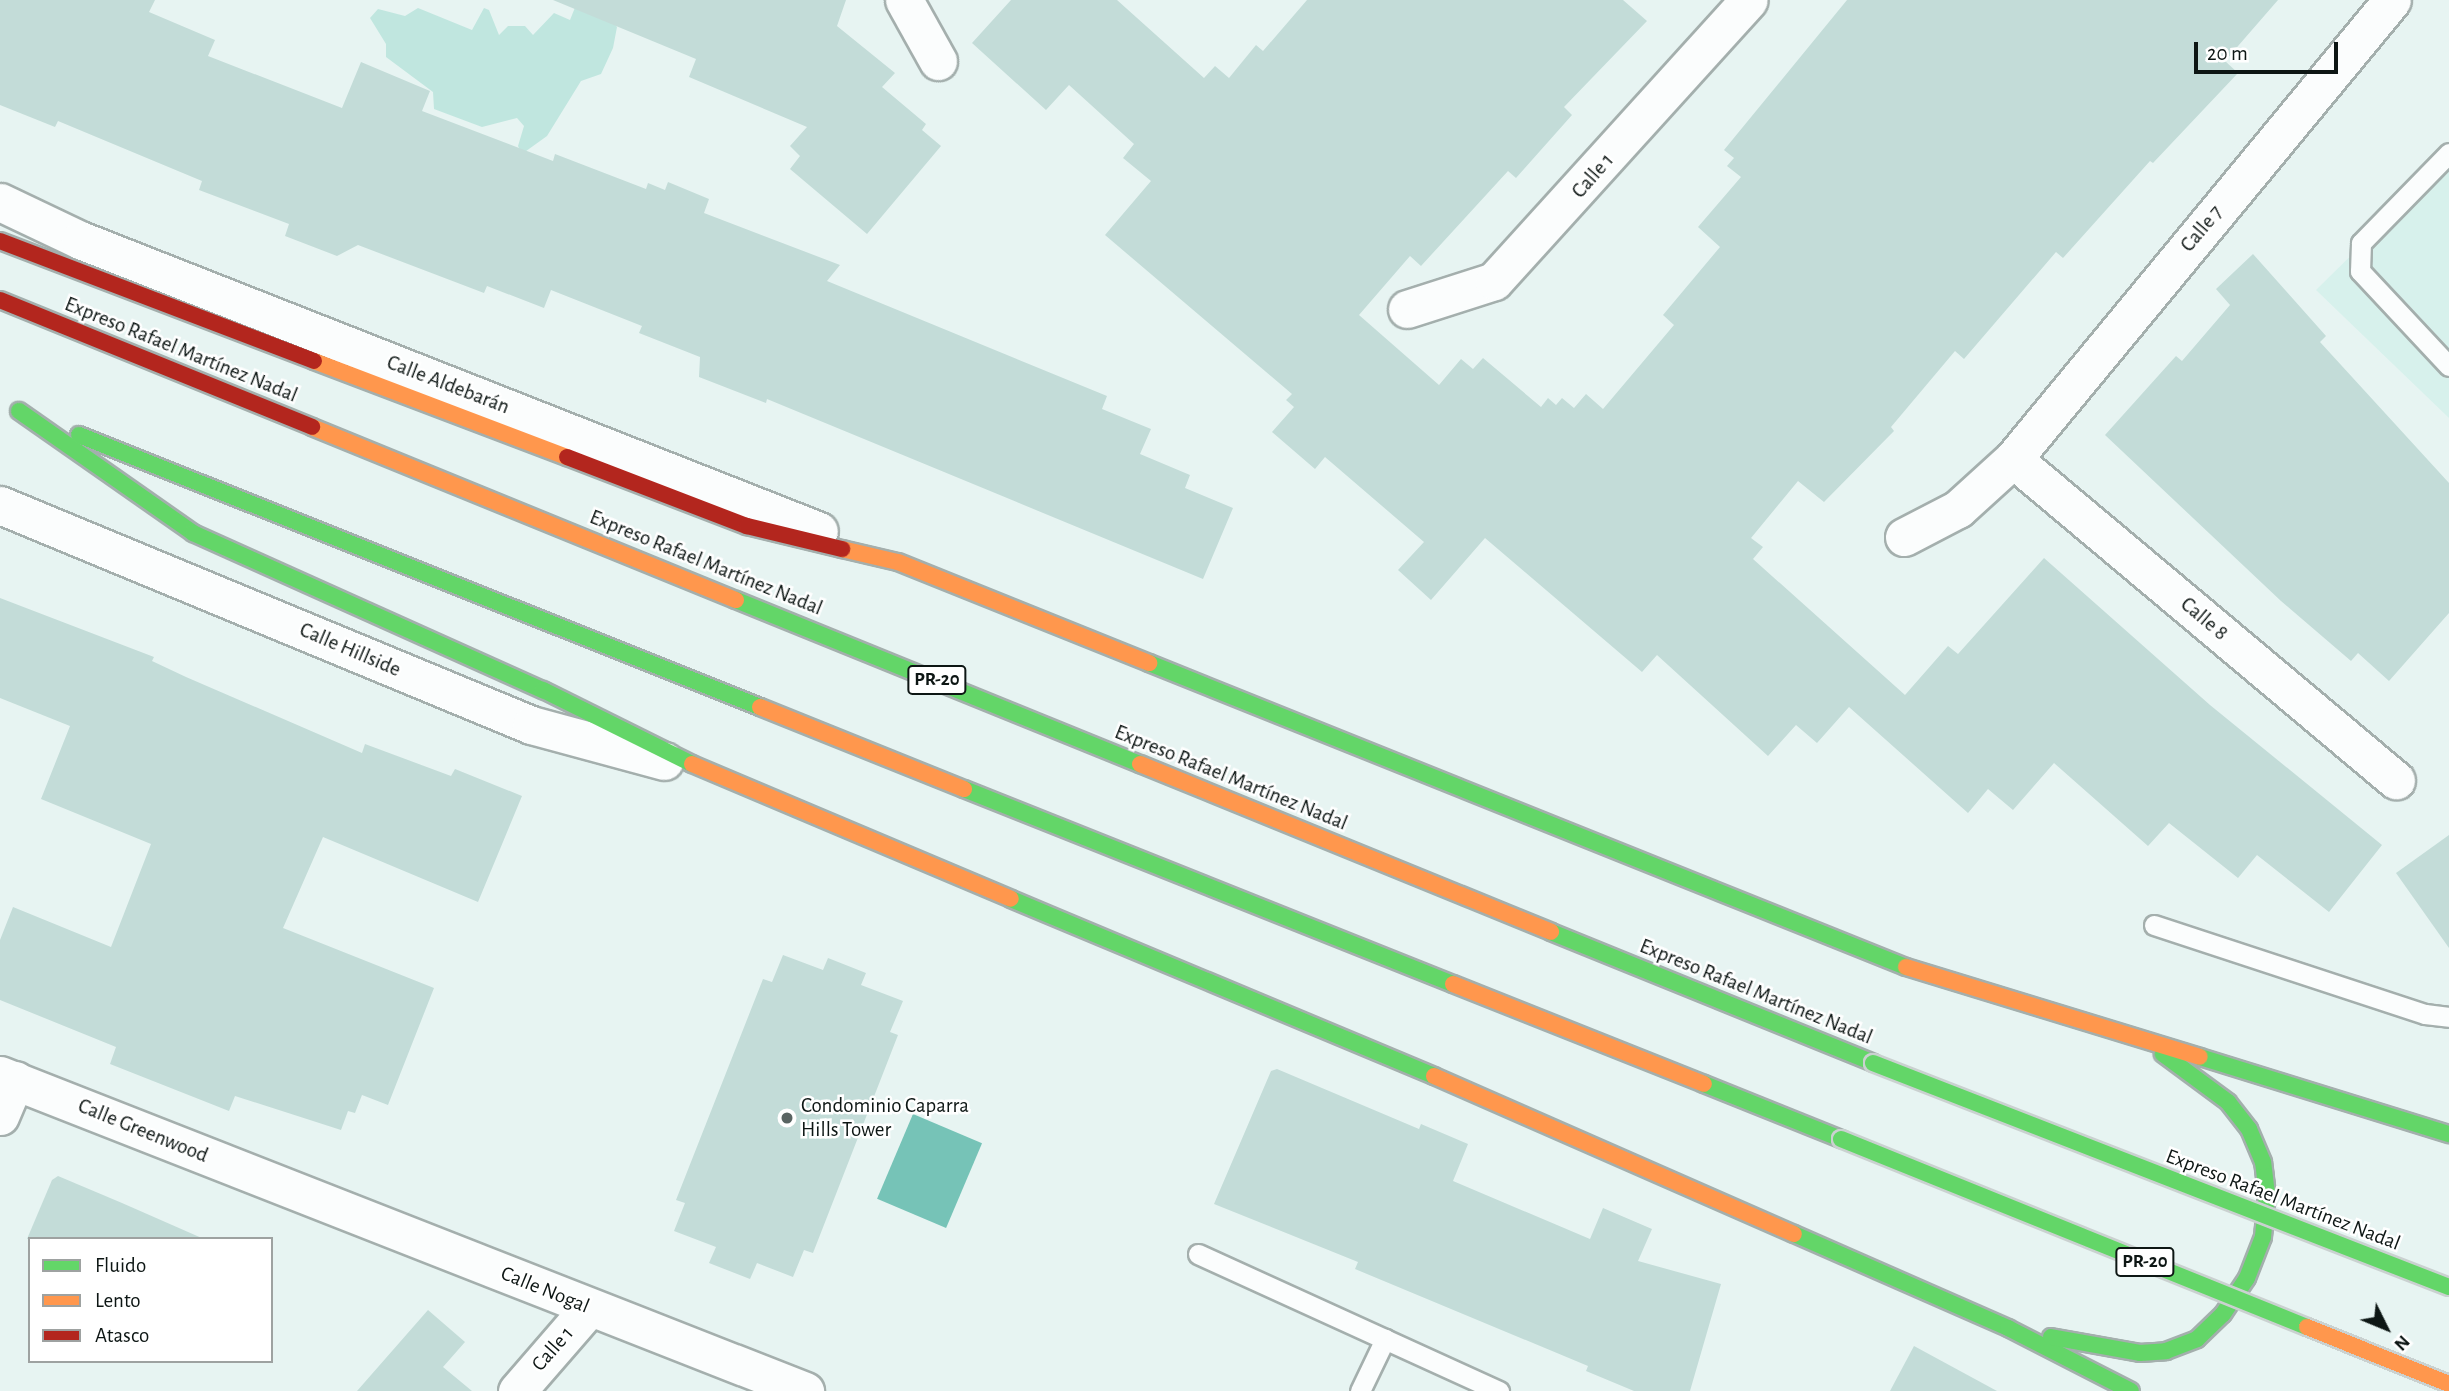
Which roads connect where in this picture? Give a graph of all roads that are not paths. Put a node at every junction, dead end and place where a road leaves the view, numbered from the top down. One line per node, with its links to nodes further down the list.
1 (904, 0): 4 (street)
2 (1749, 0): 9 (street, Calle 1)
3 (2392, 0): 13 (street, Calle 7)
4 (939, 61)
5 (2449, 153): 10 (lane)
6 (0, 202): 16 (street, Calle Aldebarán)
7 (0, 241): 16 (highway)
8 (0, 300): 27 (highway, Expreso Rafael Martínez Nadal / PR-20, bridge)
9 (1407, 309)
10 (2449, 366)
11 (0, 403): 12 (highway, PR-20)
12 (19, 411): 17 (highway); 31 (highway, PR-20, bridge)
13 (2012, 459): 15 (street, Calle 7); 18 (street, Calle 8)
14 (0, 505): 17 (street, Calle Hillside)
15 (1904, 537)
16 (898, 562): 21 (highway)
17 (708, 772): 29 (highway)
18 (2396, 780)
19 (2154, 925): 20 (lane)
20 (2449, 1017)
21 (2139, 1036): 24 (highway); 29 (highway)
22 (7, 1078): 23 (street); 25 (street, Calle Greenwood)
23 (0, 1116)
24 (2449, 1134)
25 (285, 1188): 28 (street, Calle Nogal)
26 (1198, 1254): 30 (lane)
27 (2449, 1287)
28 (589, 1308): 32 (street, Calle 1); 33 (street, Calle Nogal)
29 (2008, 1328): 36 (highway)
30 (1385, 1339): 34 (lane); 35 (lane)
31 (2449, 1384)
32 (517, 1391)
33 (805, 1391)
34 (1360, 1391)
35 (1499, 1391)
36 (2131, 1391)

